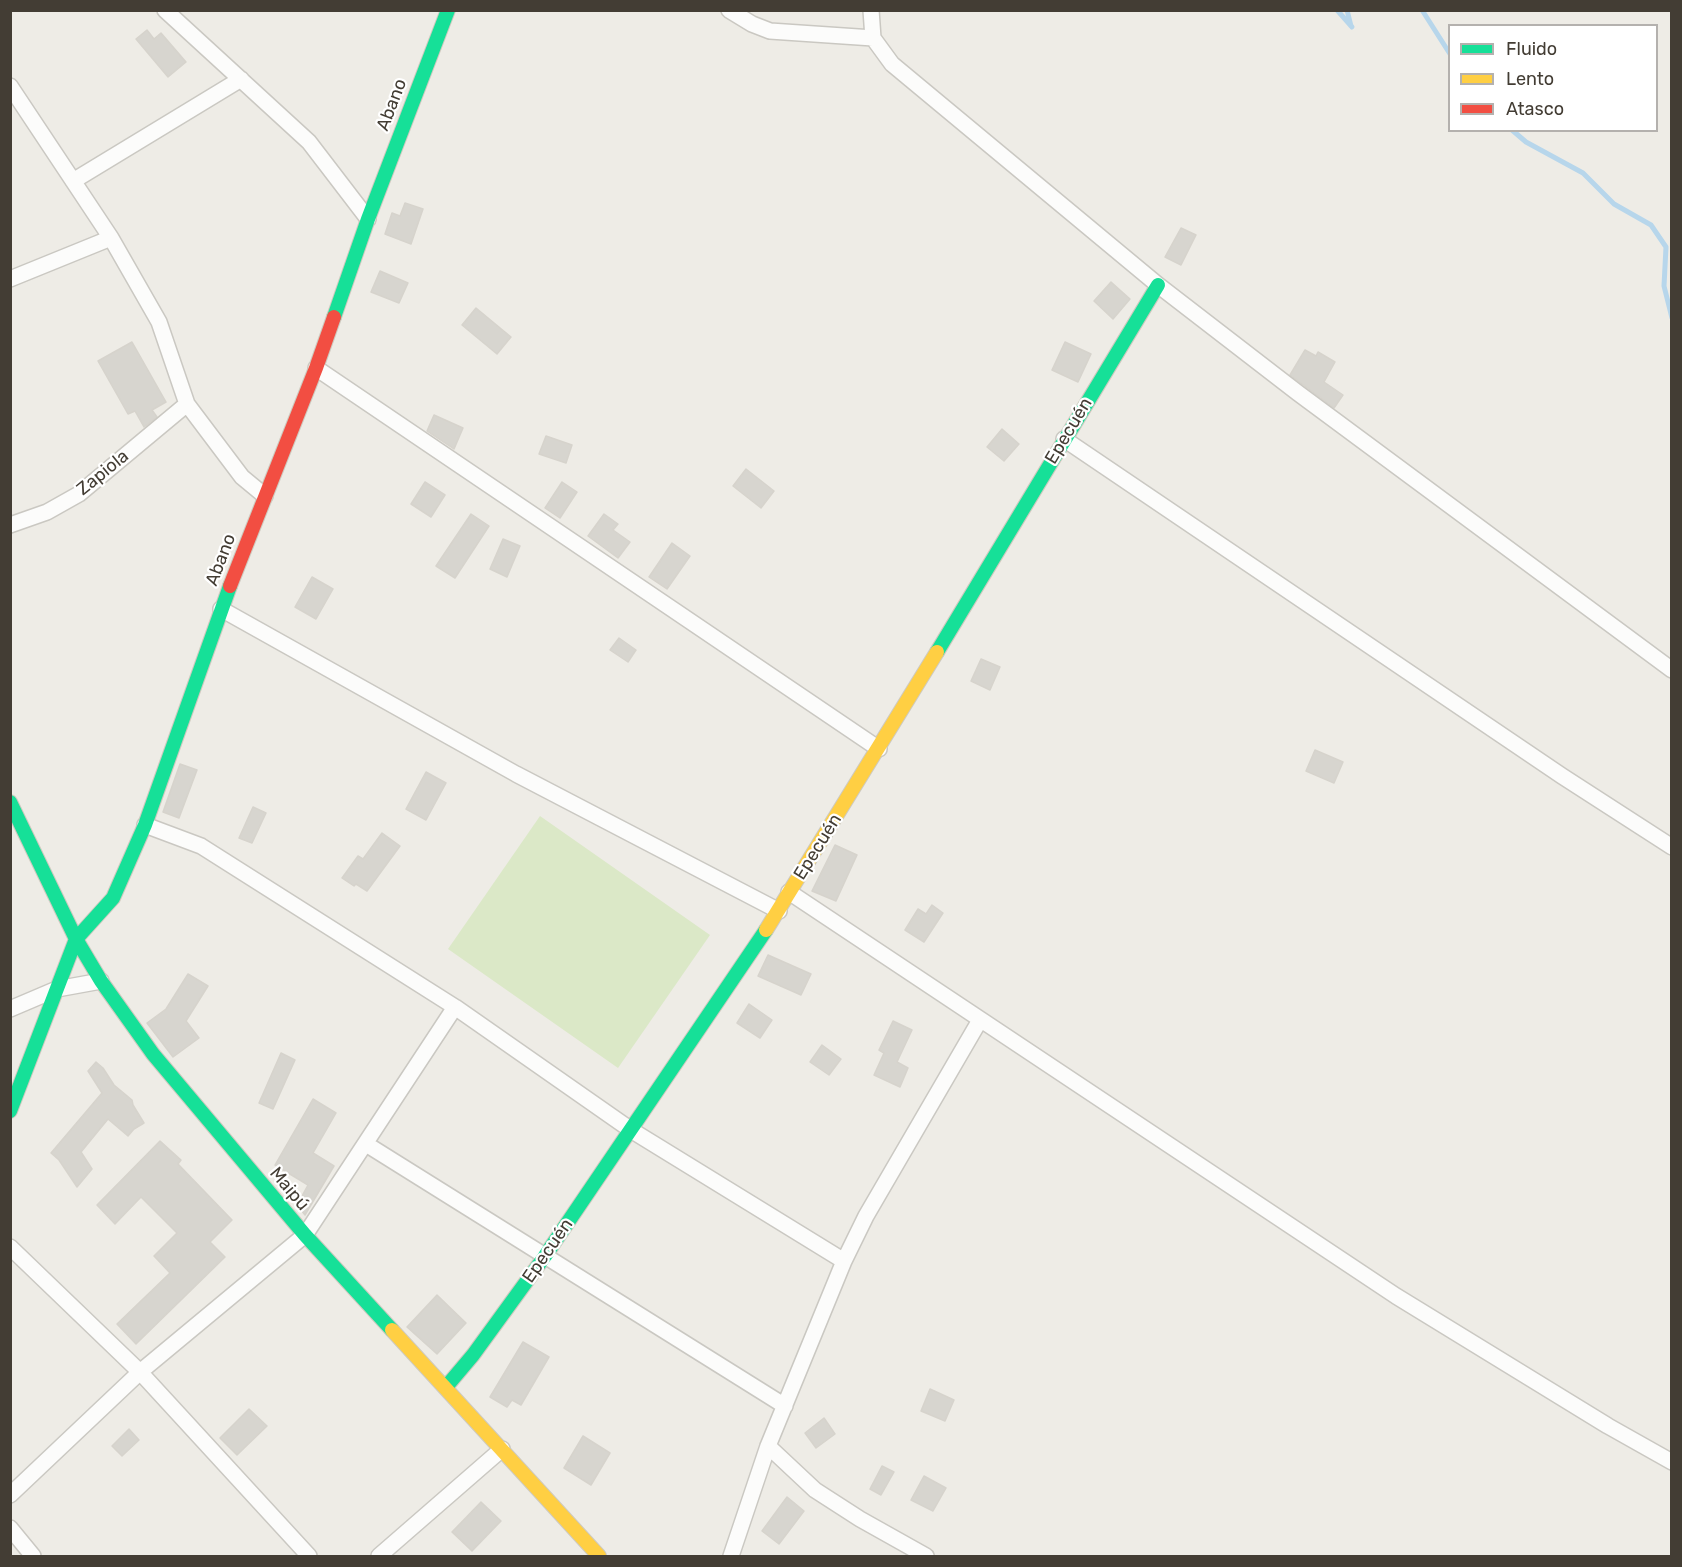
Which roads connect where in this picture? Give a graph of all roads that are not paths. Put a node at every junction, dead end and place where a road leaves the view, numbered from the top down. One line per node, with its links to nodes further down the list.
1 (165, 10): 6 (street)
2 (448, 10): 9 (street, Abano)
3 (729, 10): 5 (street)
4 (871, 10): 5 (street)
5 (873, 38): 12 (street)
6 (241, 79): 8 (street); 9 (street)
7 (10, 86): 8 (street)
8 (73, 181): 10 (street)
9 (368, 219): 13 (street, Abano)
10 (111, 238): 11 (street); 14 (street)
11 (10, 279)
12 (1158, 285): 15 (street, Epecuén); 19 (street)
13 (316, 368): 16 (street, Abano); 20 (street)
14 (186, 404): 16 (street); 17 (street, Zapiola)
15 (1064, 439): 20 (street, Epecuén); 23 (street)
16 (265, 496): 18 (street, Abano)
17 (10, 525)
18 (221, 609): 22 (street, Abano); 25 (street)
19 (1671, 670)
20 (879, 749): 24 (street, Epecuén)
21 (10, 802): 26 (street, Maipú)
22 (145, 825): 26 (street, Abano); 29 (street)
23 (1671, 847)
24 (789, 892): 25 (street, Epecuén); 31 (street)
25 (779, 910): 33 (street, Epecuén)
26 (76, 939): 27 (street, Maipú); 28 (street, Abano)
27 (101, 981): 28 (street); 35 (street, Maipú)
28 (57, 989): 30 (street); 32 (street, Abano)
29 (455, 1007): 33 (street); 34 (street)
30 (10, 1009)
31 (980, 1020): 38 (street); 44 (street)
32 (10, 1111)
33 (631, 1130): 37 (street, Epecuén); 38 (street)
34 (366, 1144): 35 (street); 37 (street)
35 (305, 1235): 39 (street); 40 (street, Maipú)
36 (10, 1247): 39 (street)
37 (545, 1256): 40 (street, Epecuén); 41 (street)
38 (844, 1261): 41 (street)
39 (140, 1372): 45 (street); 48 (street)
40 (446, 1387): 43 (street, Maipú)
41 (785, 1406): 42 (street)
42 (768, 1446): 51 (street); 52 (street)
43 (502, 1449): 49 (street); 50 (street, Maipú)
44 (1671, 1462)
45 (10, 1495)
46 (10, 1528): 47 (street)
47 (33, 1557)
48 (309, 1557)
49 (380, 1557)
50 (599, 1557)
51 (731, 1557)
52 (926, 1557)

